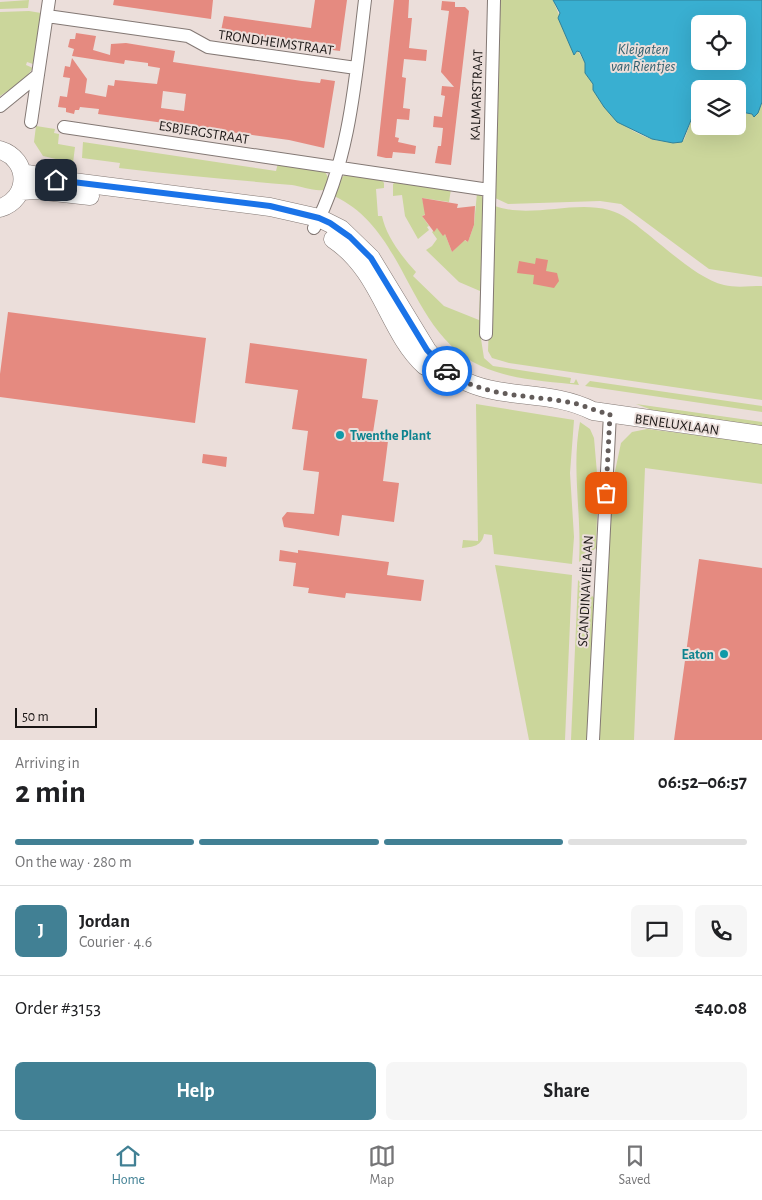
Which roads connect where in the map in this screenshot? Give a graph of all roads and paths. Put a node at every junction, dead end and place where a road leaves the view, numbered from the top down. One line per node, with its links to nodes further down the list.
1 (49, 0): 4 (street)
2 (365, 0): 5 (street)
3 (494, 0): 13 (street, KALMARSTRAAT)
4 (47, 16): 5 (street, TRONDHEIMSTRAAT); 6 (street)
5 (356, 68): 11 (street)
6 (38, 75): 7 (street); 8 (street)
7 (0, 106)
8 (31, 122)
9 (64, 127): 11 (street, ESBJERGSTRAAT)
10 (0, 150): 12 (street)
11 (338, 168): 13 (street); 16 (street)
12 (23, 173): 14 (street); 16 (street, BENELUXLAAN)
13 (489, 190): 17 (street, KALMARSTRAAT)
14 (21, 191): 15 (street); 16 (street, BENELUXLAAN)
15 (0, 208)
16 (316, 223): 18 (street, BENELUXLAAN)
17 (486, 334)
18 (602, 413): 19 (street, BENELUXLAAN); 20 (street, SCANDINAVIËLAAN)
19 (762, 435)
20 (593, 740)

